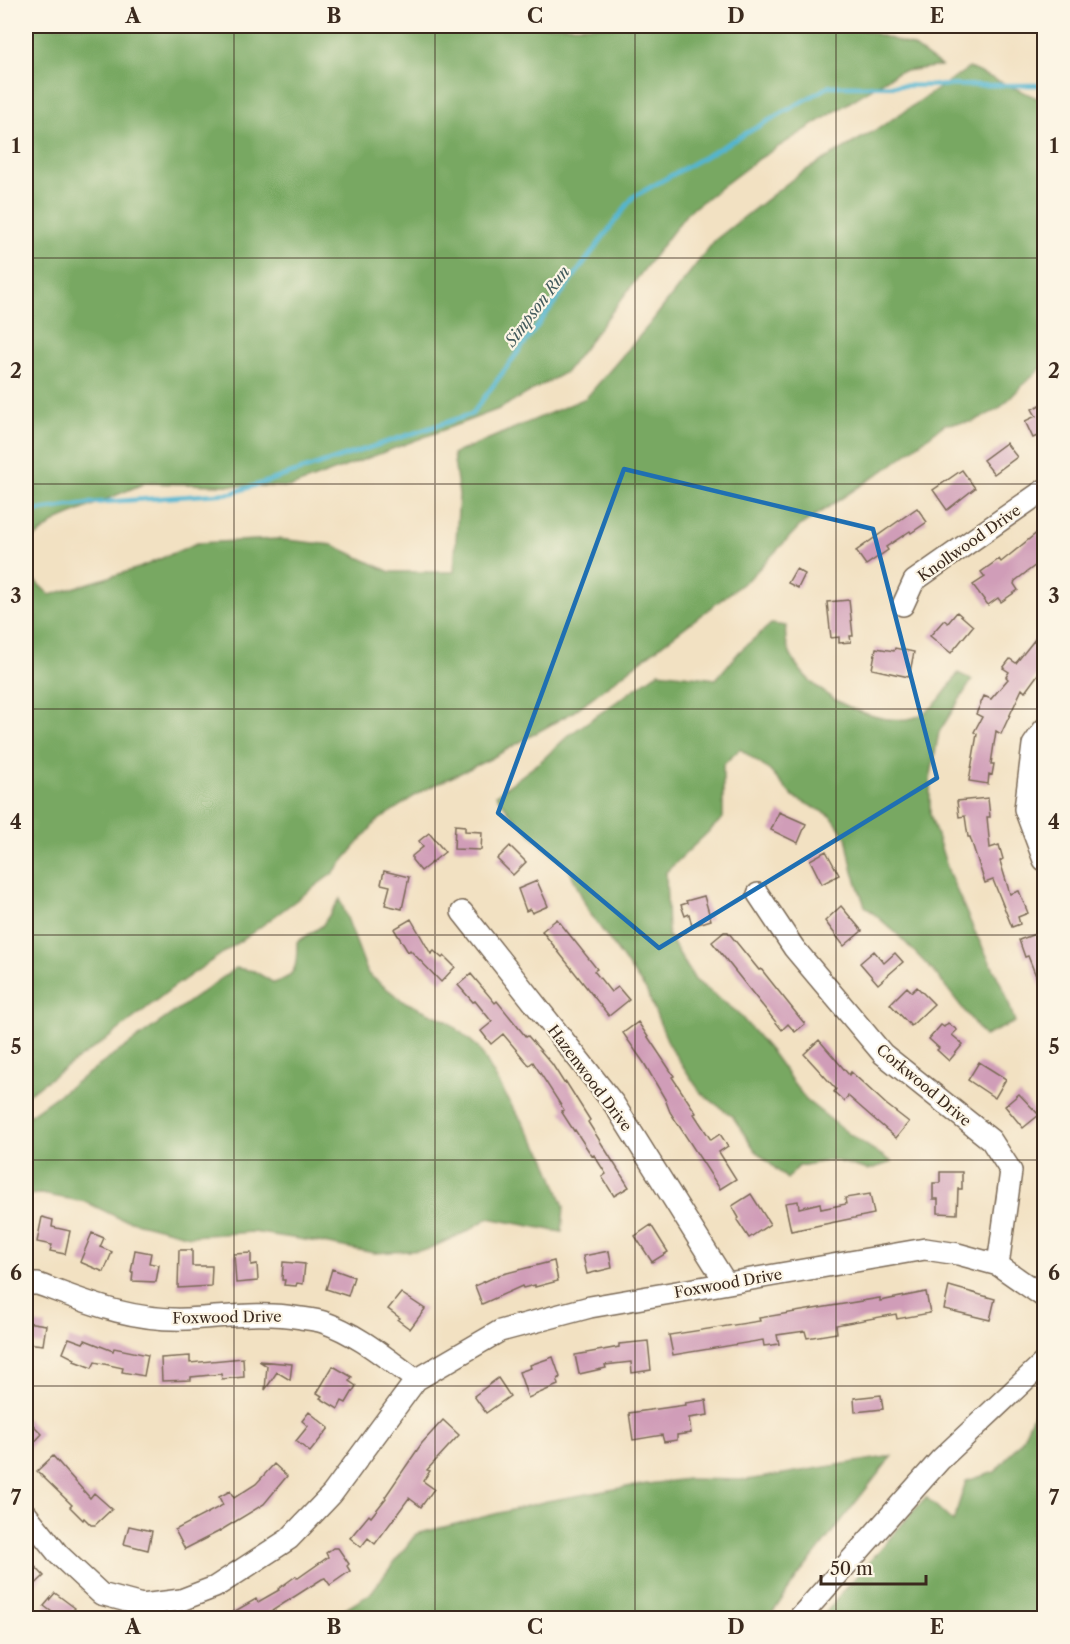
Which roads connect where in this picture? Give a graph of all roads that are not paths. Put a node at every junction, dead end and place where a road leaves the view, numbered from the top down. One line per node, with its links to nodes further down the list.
1 (1044, 490): 2 (street, Knollwood Drive)
2 (903, 605)
3 (1044, 729): 4 (street)
4 (1044, 860)
5 (758, 894): 7 (street, Corkwood Drive)
6 (462, 912): 8 (street, Hazenwood Drive)
7 (998, 1265): 8 (street, Foxwood Drive); 10 (street, Foxwood Drive)
8 (726, 1283): 12 (street, Foxwood Drive)
9 (26, 1284): 12 (street, Foxwood Drive)
10 (1044, 1297)
11 (1044, 1362): 14 (street)
12 (416, 1380): 13 (street, Foxwood Drive)
13 (26, 1514)
14 (799, 1618)

